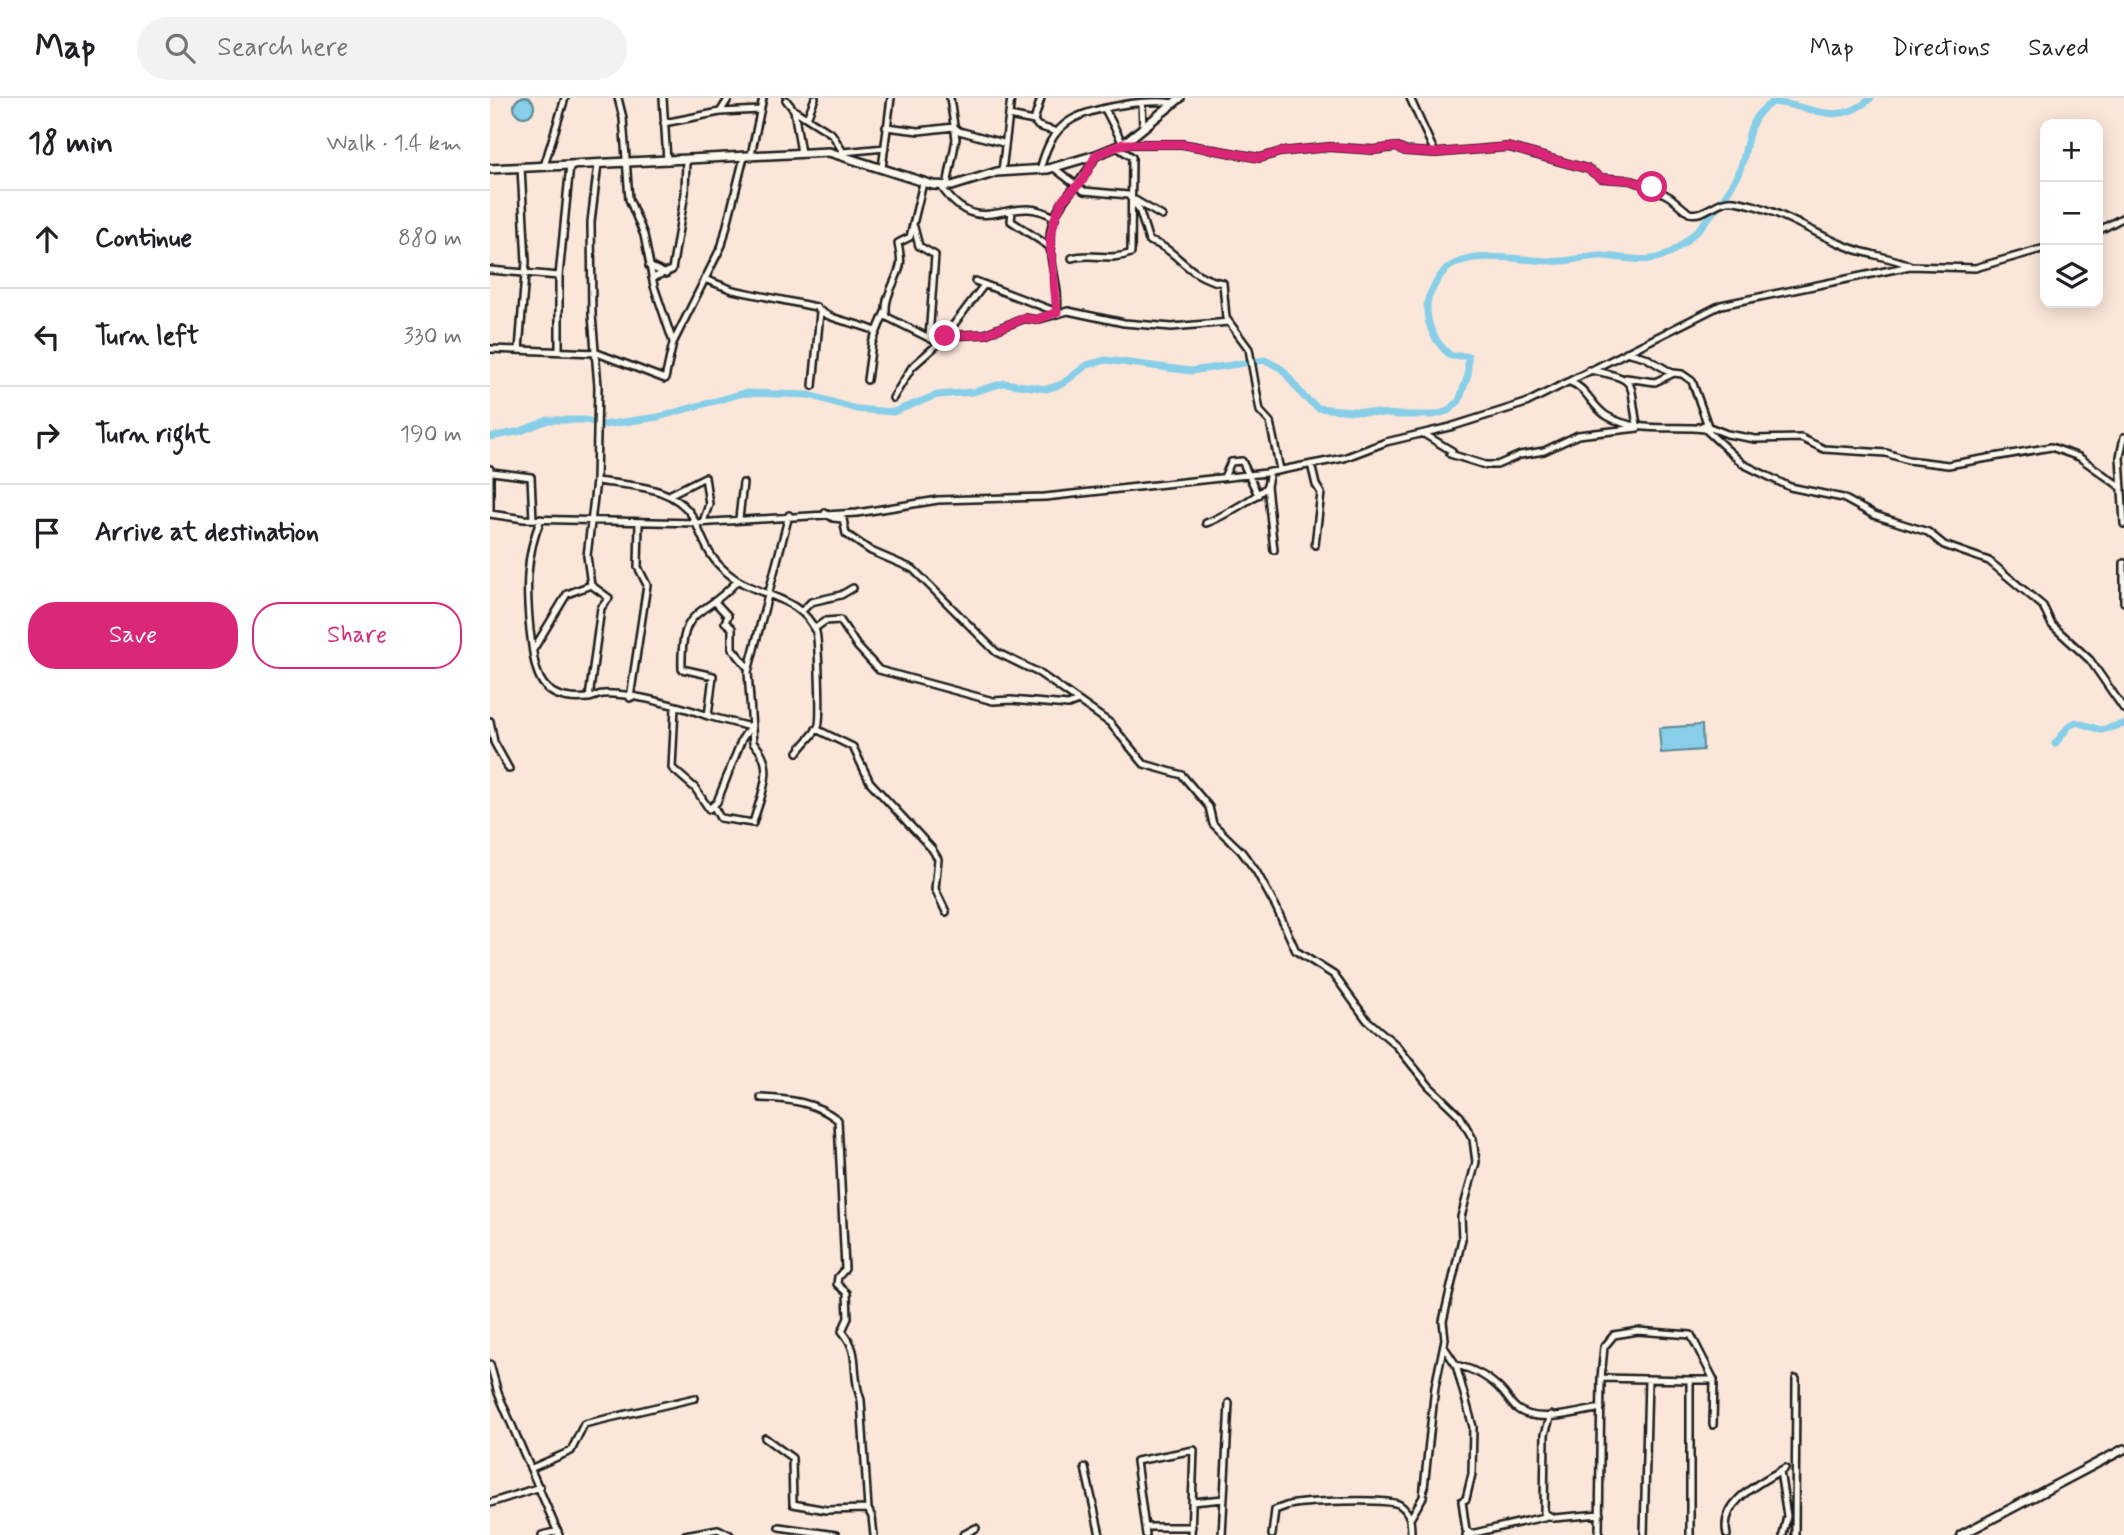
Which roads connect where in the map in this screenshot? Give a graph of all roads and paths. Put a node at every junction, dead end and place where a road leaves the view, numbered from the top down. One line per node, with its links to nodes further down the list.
1 (565, 98): 42 (street)
2 (618, 98): 39 (street)
3 (663, 98): 23 (street)
4 (729, 98): 19 (street)
5 (764, 98): 17 (street)
6 (815, 98): 21 (street)
7 (891, 98): 24 (street)
8 (950, 98): 25 (street)
9 (1011, 98): 20 (street)
10 (1041, 98): 22 (street)
11 (1181, 98): 15 (street)
12 (1410, 98): 34 (street)
13 (786, 100): 18 (street)
14 (1142, 103): 15 (street); 16 (street); 26 (street)
15 (1173, 103): 26 (street)
16 (1105, 109): 27 (street); 29 (street)
17 (760, 110): 19 (street); 36 (street)
18 (794, 110): 21 (street); 33 (street)
19 (720, 113): 23 (street)
20 (1009, 116): 22 (street); 28 (street)
21 (807, 118): 32 (street)
22 (1034, 121): 27 (street)
23 (664, 123): 38 (street)
24 (886, 127): 25 (street); 30 (street)
25 (954, 127): 28 (street); 50 (street)
26 (1143, 128): 29 (street)
27 (1058, 132): 47 (street)
28 (1003, 143): 48 (street)
29 (1120, 145): 34 (street); 35 (street); 52 (street)
30 (885, 148): 32 (street); 44 (street)
31 (834, 152): 32 (street); 33 (street); 44 (street)
32 (843, 152)
33 (801, 153): 36 (street)
34 (1435, 153): 63 (street)
35 (1096, 155): 45 (street); 51 (street)
36 (748, 156): 37 (street); 69 (street)
37 (686, 160): 38 (street); 66 (street)
38 (667, 161): 39 (street)
39 (626, 163): 40 (street); 62 (street)
40 (598, 164): 41 (street); 85 (street)
41 (570, 165): 42 (street); 67 (street)
42 (544, 166): 43 (street)
43 (521, 167): 46 (street); 65 (street)
44 (882, 168): 49 (street)
45 (1054, 168): 47 (street); 51 (street)
46 (490, 169)
47 (1040, 170): 48 (street)
48 (1002, 171): 50 (street)
49 (923, 183): 50 (street); 57 (street)
50 (944, 186): 53 (street)
51 (1077, 187): 52 (street); 55 (street)
52 (1133, 198): 54 (street); 61 (street); 75 (street)
53 (1012, 211): 55 (street); 59 (street)
54 (1162, 216)
55 (1055, 218): 59 (street)
56 (2123, 218): 58 (street)
57 (913, 224): 73 (street); 78 (street)
58 (2103, 228)
59 (1050, 247): 74 (street)
60 (2040, 249): 63 (street)
61 (1072, 258)
62 (649, 266): 66 (street); 68 (street)
63 (1910, 266): 84 (street)
64 (490, 270): 65 (street)
65 (525, 272): 67 (street); 82 (street)
66 (666, 274): 68 (street)
67 (559, 276): 83 (street)
68 (652, 278): 80 (street)
69 (707, 280): 72 (street); 80 (street)
70 (975, 281): 71 (street)
71 (984, 285): 74 (street); 77 (street)
72 (820, 312): 76 (street); 91 (street)
73 (885, 312): 76 (street); 78 (street)
74 (1057, 312): 75 (street); 77 (street)
75 (1229, 322): 100 (street)
76 (876, 331): 89 (street)
77 (945, 336): 79 (street)
78 (929, 338): 79 (street)
79 (939, 342): 92 (street)
80 (673, 343): 85 (street)
81 (490, 349): 82 (street)
82 (519, 350): 83 (street)
83 (559, 352): 85 (street)
84 (1626, 352): 86 (street); 87 (street)
85 (597, 353): 104 (street)
86 (1589, 370): 88 (street); 90 (street)
87 (1672, 373): 88 (street); 95 (street)
88 (1623, 377): 93 (street)
89 (867, 380)
90 (1570, 382): 93 (street); 96 (street)
91 (813, 386)
92 (893, 398)
93 (1639, 428): 94 (street); 96 (street)
94 (1695, 428): 95 (street); 95 (street)
95 (1712, 430): 107 (street); 139 (street)
96 (1422, 434): 98 (street)
97 (2124, 437): 107 (street)
98 (1311, 464): 100 (street); 122 (street)
99 (491, 470): 111 (street); 113 (street)
100 (1280, 470): 101 (street)
101 (1270, 472): 102 (street); 106 (street)
102 (1246, 475): 103 (street); 103 (street); 109 (street)
103 (1224, 477): 110 (street)
104 (596, 481): 108 (street); 116 (street)
105 (743, 483): 115 (street)
106 (1267, 486): 109 (street); 123 (street)
107 (2122, 488): 121 (street)
108 (671, 494): 117 (street); 119 (street)
109 (1258, 495): 120 (street)
110 (825, 513): 112 (street); 137 (street)
111 (490, 514): 113 (street)
112 (789, 515): 115 (street); 128 (street)
113 (533, 519): 114 (street)
114 (541, 519): 116 (street); 133 (street)
115 (739, 519): 117 (street)
116 (591, 520): 118 (street); 126 (street)
117 (703, 522): 119 (street)
118 (639, 523): 119 (street); 136 (street)
119 (696, 523): 125 (street)
120 (1206, 523)
121 (2124, 524)
122 (1315, 545)
123 (1274, 550)
124 (2124, 563): 130 (street)
125 (737, 581): 128 (street); 129 (street)
126 (591, 585): 133 (street); 135 (street)
127 (853, 588): 131 (street)
128 (766, 595): 131 (street); 134 (street)
129 (715, 602): 134 (street); 140 (street)
130 (2124, 602)
131 (801, 612): 132 (street)
132 (814, 629): 137 (street); 143 (street)
133 (533, 652): 135 (street)
134 (749, 669): 142 (street)
135 (589, 698): 136 (street)
136 (631, 698): 138 (street)
137 (1078, 701): 149 (street)
138 (675, 707): 140 (street); 146 (street)
139 (2124, 709)
140 (708, 716): 142 (street)
141 (490, 721): 145 (street)
142 (750, 727): 146 (street); 146 (street)
143 (816, 729): 144 (street); 147 (street)
144 (798, 752)
145 (509, 769)
146 (714, 807)
147 (946, 912)
148 (761, 1098): 170 (street)
149 (1444, 1347): 151 (street); 173 (street)
150 (490, 1364): 164 (street)
151 (1456, 1365): 160 (street); 191 (street)
152 (1601, 1378): 153 (street); 156 (street); 159 (street)
153 (1648, 1379): 155 (street); 193 (street)
154 (1796, 1379): 197 (street)
155 (1690, 1380): 156 (street); 194 (street)
156 (1714, 1380): 161 (street)
157 (695, 1398): 164 (street)
158 (1229, 1403): 167 (street)
159 (1601, 1408): 160 (street); 171 (street)
160 (1551, 1415): 172 (street)
161 (1713, 1425)
162 (765, 1438): 170 (street)
163 (2124, 1449): 198 (street)
164 (532, 1468): 166 (street)
165 (1085, 1468): 185 (street)
166 (540, 1487): 169 (street); 178 (street)
167 (1224, 1499): 168 (street); 188 (street)
168 (1192, 1502): 175 (street); 176 (street)
169 (490, 1503)
170 (868, 1510): 183 (street)
171 (1600, 1514): 172 (street); 192 (street)
172 (1548, 1516): 191 (street)
173 (1410, 1520): 189 (street); 190 (street)
174 (779, 1527): 182 (street)
175 (1145, 1527): 176 (street); 186 (street)
176 (1192, 1527): 187 (street)
177 (976, 1528): 184 (street)
178 (559, 1533): 179 (street)
179 (542, 1535)
180 (685, 1535): 181 (street)
181 (730, 1535)
182 (836, 1535)
183 (874, 1535)
184 (963, 1535)
185 (1100, 1535)
186 (1146, 1535)
187 (1191, 1535)
188 (1222, 1535)
189 (1272, 1535)
190 (1411, 1535)
191 (1470, 1535)
192 (1599, 1535)
193 (1644, 1535)
194 (1690, 1535)
195 (1727, 1535): 196 (street)
196 (1783, 1535)
197 (1795, 1535)
198 (1961, 1535)

